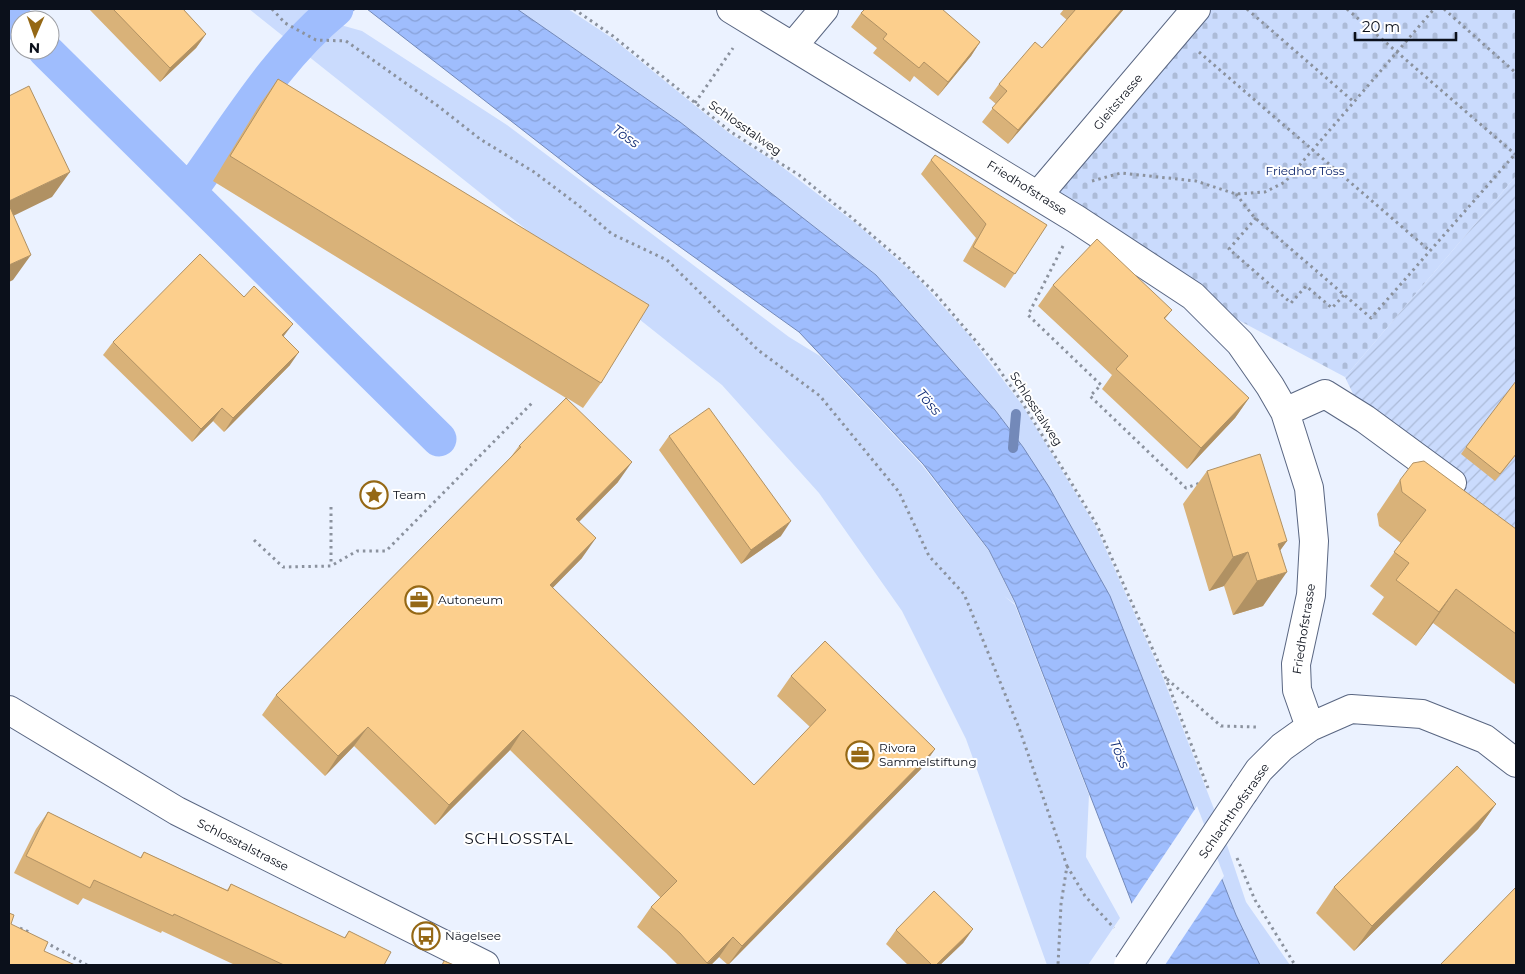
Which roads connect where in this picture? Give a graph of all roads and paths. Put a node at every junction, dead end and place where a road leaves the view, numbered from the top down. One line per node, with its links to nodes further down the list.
1 (272, 9): 39 (path)
2 (574, 9): 15 (path, Schlosstalweg)
3 (824, 9): 10 (street)
4 (1196, 9): 19 (street, Gleitstrasse)
5 (1247, 9): 14 (path)
6 (1346, 9): 12 (path)
7 (1434, 9): 12 (path)
8 (1444, 9): 13 (path)
9 (741, 15): 10 (street, Friedhofstrasse); 15 (path)
10 (793, 46): 19 (street, Friedhofstrasse)
11 (1195, 49): 16 (path)
12 (1397, 52): 14 (path); 17 (path)
13 (1516, 73)
14 (1354, 102): 16 (path)
15 (695, 103): 32 (path, Schlosstalweg)
16 (1313, 150): 20 (path); 23 (path)
17 (1516, 154): 23 (path)
18 (1084, 183): 20 (path)
19 (1039, 194): 22 (street, Friedhofstrasse)
20 (1236, 194): 21 (path)
21 (1256, 218): 24 (path); 24 (path)
22 (1076, 219): 26 (street, Friedhofstrasse); 27 (path)
23 (1430, 251): 24 (path)
24 (1344, 295)
25 (534, 401): 31 (path)
26 (1285, 412): 28 (street); 34 (street, Friedhofstrasse)
27 (1202, 483)
28 (1469, 495)
29 (331, 506): 31 (path)
30 (254, 540): 31 (path)
31 (331, 566)
32 (1166, 679): 35 (path); 37 (path, Schlosstalweg)
33 (9, 710): 43 (street, Schlosstalstrasse)
34 (1310, 727): 36 (street, Schlachthofstrasse); 45 (street, Schlachthofstrasse, bridge)
35 (1258, 728)
36 (1516, 763)
37 (1211, 796)
38 (1237, 857): 46 (path)
39 (1066, 863): 41 (path); 44 (path)
40 (20, 928): 42 (path)
41 (1115, 928)
42 (87, 965)
43 (485, 965)
44 (1058, 965)
45 (1128, 965)
46 (1295, 965)

